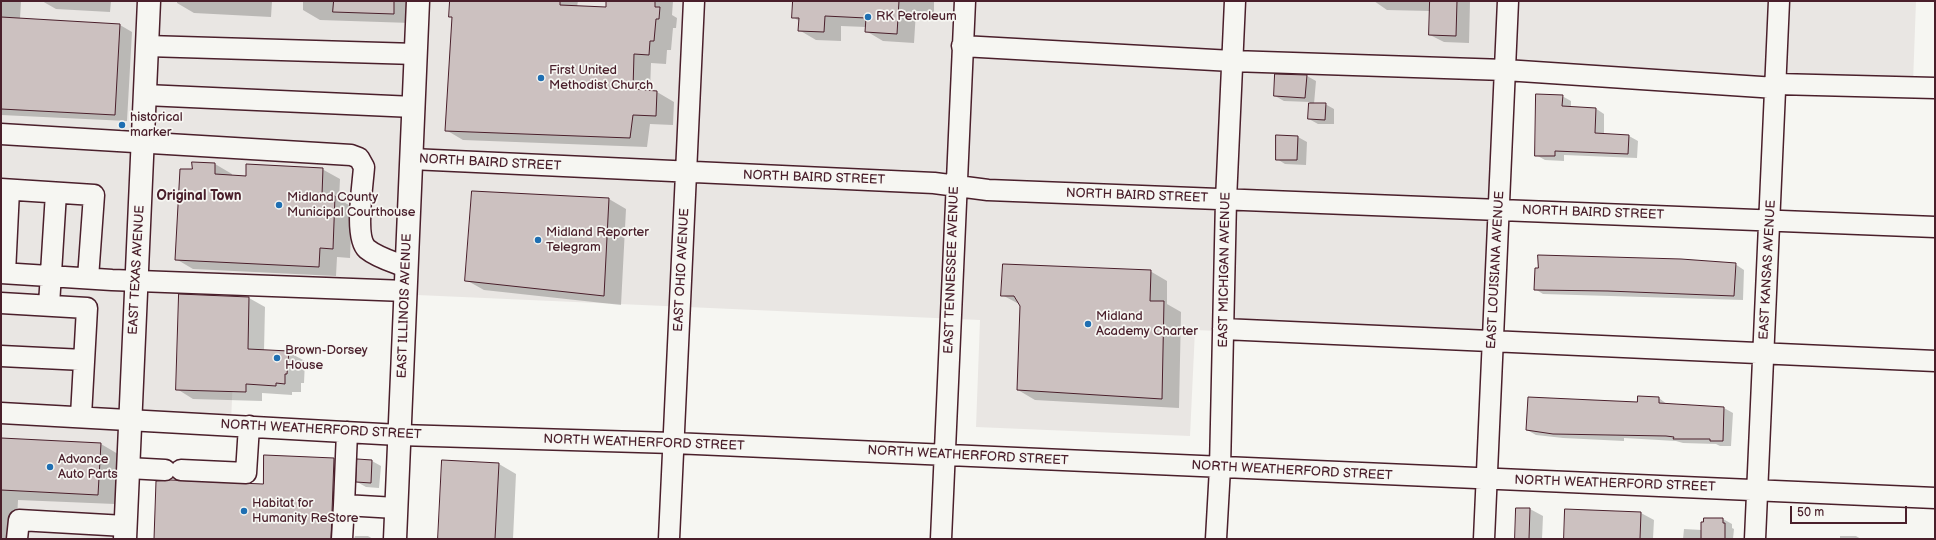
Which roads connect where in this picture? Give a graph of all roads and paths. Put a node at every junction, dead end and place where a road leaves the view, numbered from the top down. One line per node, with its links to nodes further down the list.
1 (149, 1): 8 (main road, EAST TEXAS AVENUE)
2 (418, 1): 10 (main road, EAST ILLINOIS AVENUE)
3 (694, 1): 20 (street, EAST OHIO AVENUE)
4 (965, 1): 9 (street, EAST TENNESSEE AVENUE)
5 (1235, 1): 11 (street, EAST MICHIGAN AVENUE)
6 (1508, 1): 12 (street, EAST LOUISIANA AVENUE)
7 (1779, 1): 13 (street, EAST KANSAS AVENUE)
8 (147, 46): 10 (street); 15 (main road, EAST TEXAS AVENUE)
9 (962, 46): 11 (street); 21 (street, EAST TENNESSEE AVENUE)
10 (416, 54): 16 (main road, EAST ILLINOIS AVENUE)
11 (1232, 61): 12 (street); 24 (street, EAST MICHIGAN AVENUE)
12 (1505, 70): 13 (street); 25 (street, EAST LOUISIANA AVENUE)
13 (1776, 86): 14 (street); 26 (street, EAST KANSAS AVENUE)
14 (1935, 88)
15 (145, 95): 16 (street); 18 (main road, EAST TEXAS AVENUE)
16 (414, 107): 19 (main road, EAST ILLINOIS AVENUE)
17 (1, 134): 18 (street)
18 (143, 142): 28 (street); 32 (main road, EAST TEXAS AVENUE)
19 (411, 160): 20 (street, NORTH BAIRD STREET); 28 (main road, EAST ILLINOIS AVENUE)
20 (686, 173): 21 (street, NORTH BAIRD STREET); 48 (street, EAST OHIO AVENUE)
21 (956, 186): 24 (street, NORTH BAIRD STREET); 49 (street, EAST TENNESSEE AVENUE)
22 (5, 190): 23 (street); 29 (street)
23 (56, 193): 30 (street); 31 (street)
24 (1226, 200): 25 (street, NORTH BAIRD STREET); 36 (street, EAST MICHIGAN AVENUE)
25 (1499, 209): 26 (street, NORTH BAIRD STREET); 37 (street, EAST LOUISIANA AVENUE)
26 (1770, 220): 27 (street, NORTH BAIRD STREET); 38 (street, EAST KANSAS AVENUE)
27 (1935, 227)
28 (406, 267): 33 (main road, EAST ILLINOIS AVENUE)
29 (3, 273): 30 (street)
30 (52, 276): 31 (street); 35 (street)
31 (88, 278): 32 (street)
32 (137, 280): 33 (street); 44 (main road, EAST TEXAS AVENUE)
33 (406, 291): 47 (main road, EAST ILLINOIS AVENUE)
34 (1, 303): 35 (street)
35 (49, 305): 40 (street)
36 (1223, 329): 37 (street); 51 (street, EAST MICHIGAN AVENUE)
37 (1493, 342): 38 (street); 52 (street, EAST LOUISIANA AVENUE)
38 (1764, 354): 41 (street); 53 (street, EAST KANSAS AVENUE)
39 (1, 356): 40 (street)
40 (84, 360): 43 (street)
41 (1935, 361)
42 (1, 413): 43 (street, NORTH WEATHERFORD STREET)
43 (81, 416): 44 (street, NORTH WEATHERFORD STREET)
44 (130, 418): 45 (street, NORTH WEATHERFORD STREET); 50 (main road, EAST TEXAS AVENUE)
45 (249, 426): 46 (street, NORTH WEATHERFORD STREET); 50 (street)
46 (347, 432): 47 (street, NORTH WEATHERFORD STREET); 55 (street)
47 (399, 435): 48 (street, NORTH WEATHERFORD STREET); 56 (main road, EAST ILLINOIS AVENUE)
48 (673, 443): 49 (street, NORTH WEATHERFORD STREET); 61 (street, EAST OHIO AVENUE)
49 (944, 455): 51 (street, NORTH WEATHERFORD STREET); 62 (street, EAST TENNESSEE AVENUE)
50 (128, 468): 57 (main road, EAST TEXAS AVENUE)
51 (1220, 468): 52 (street, NORTH WEATHERFORD STREET); 63 (street, EAST MICHIGAN AVENUE)
52 (1487, 479): 53 (street, NORTH WEATHERFORD STREET); 64 (street, EAST LOUISIANA AVENUE)
53 (1758, 490): 54 (street, NORTH WEATHERFORD STREET); 65 (street, EAST KANSAS AVENUE)
54 (1935, 498)
55 (344, 505): 56 (street); 59 (street)
56 (396, 508): 60 (main road, EAST ILLINOIS AVENUE)
57 (125, 532): 58 (street)
58 (17, 539)
59 (342, 539)
60 (395, 539)
61 (669, 539)
62 (940, 539)
63 (1216, 539)
64 (1484, 539)
65 (1755, 539)

